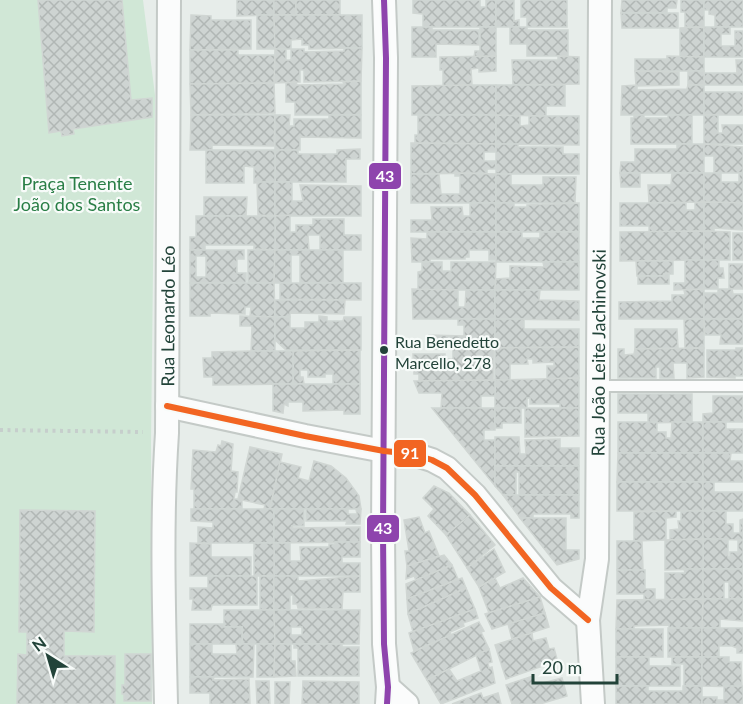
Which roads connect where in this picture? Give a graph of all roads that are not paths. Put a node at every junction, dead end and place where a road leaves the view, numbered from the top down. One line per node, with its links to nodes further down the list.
1 (169, 0): 6 (street, Rua Leonardo Léo)
2 (384, 0): 7 (street)
3 (600, 0): 4 (street, Rua João Leite Jachinovski)
4 (598, 386): 5 (lane); 8 (street, Rua João Leite Jachinovski)
5 (743, 386)
6 (167, 406): 7 (street); 10 (street, Rua Leonardo Léo)
7 (384, 451): 8 (street); 9 (street)
8 (588, 620): 12 (street, Rua João Leite Jachinovski)
9 (388, 695): 11 (street)
10 (166, 704)
11 (407, 704)
12 (593, 704)

